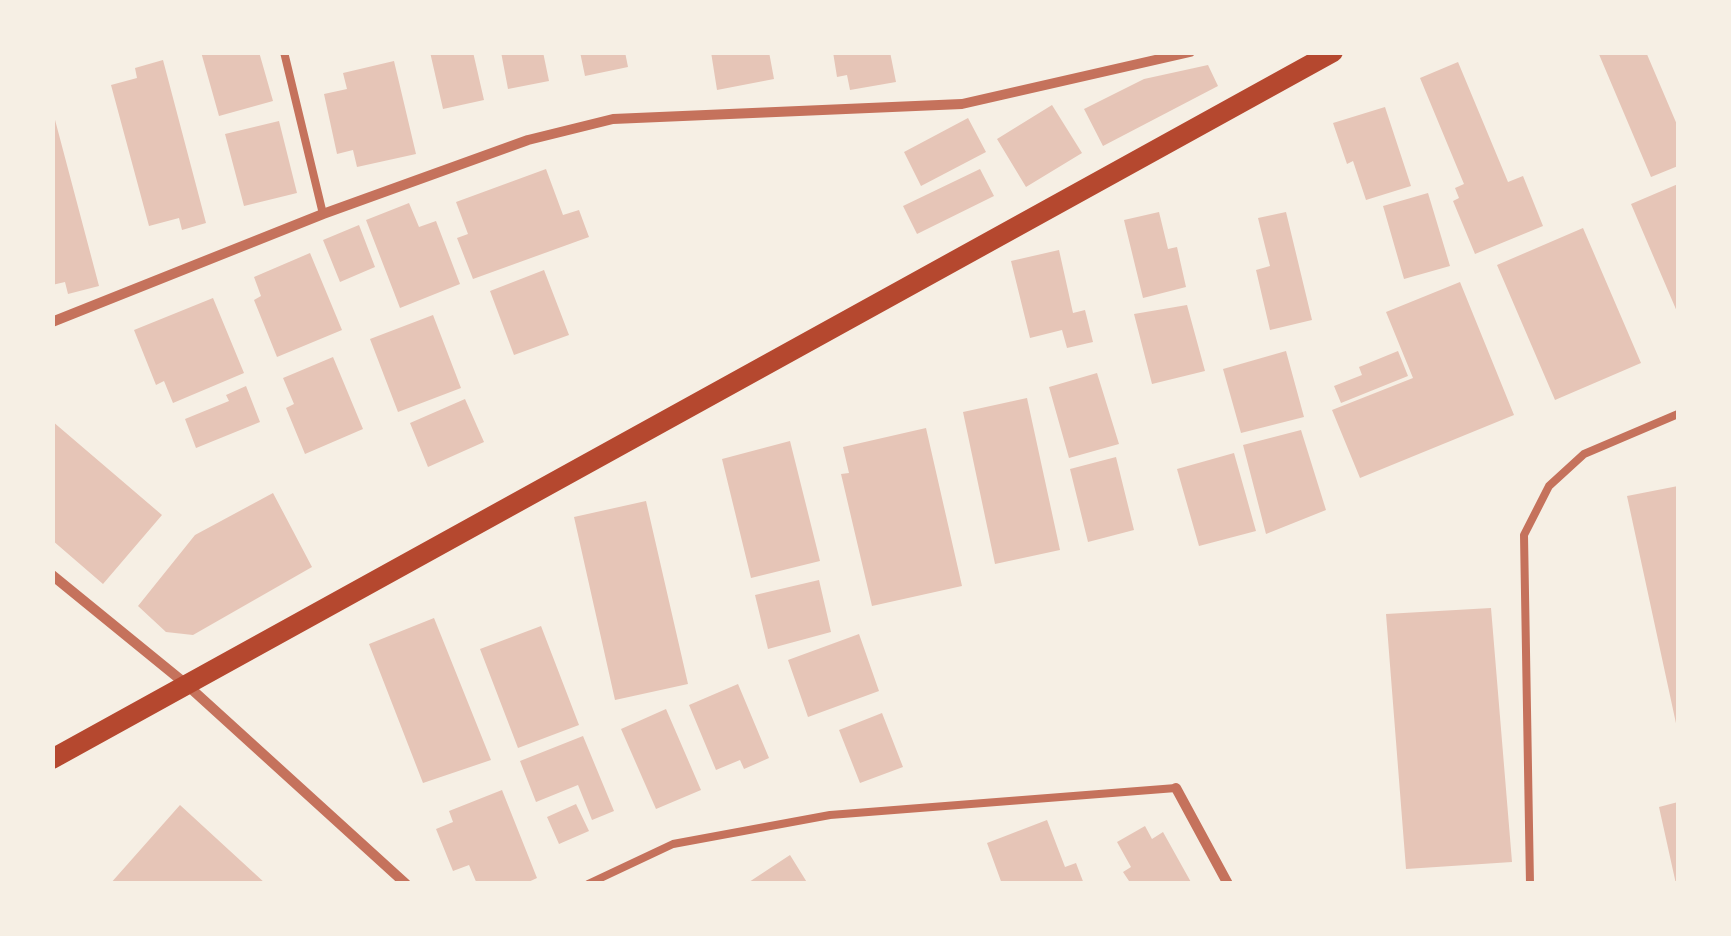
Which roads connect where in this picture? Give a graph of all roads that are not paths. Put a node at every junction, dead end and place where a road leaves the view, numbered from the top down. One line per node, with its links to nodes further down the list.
1 (284, 52): 4 (lane)
2 (1190, 52): 4 (street)
3 (1333, 52): 8 (main road)
4 (323, 214): 5 (street)
5 (52, 322)
6 (1678, 414): 14 (lane)
7 (52, 575): 8 (street)
8 (186, 685): 9 (main road); 11 (street)
9 (52, 759)
10 (1176, 788): 12 (lane); 13 (street)
11 (406, 884)
12 (588, 884)
13 (1228, 884)
14 (1530, 884)

